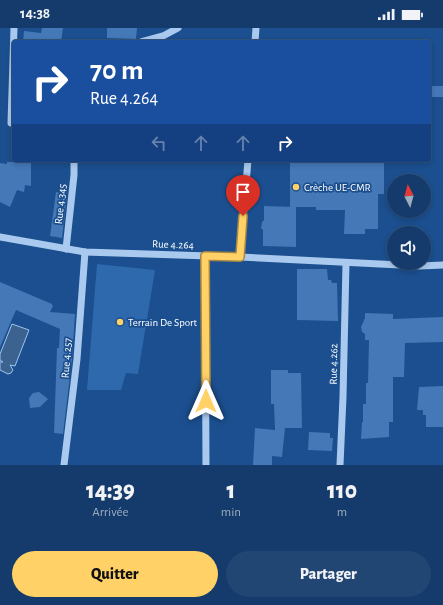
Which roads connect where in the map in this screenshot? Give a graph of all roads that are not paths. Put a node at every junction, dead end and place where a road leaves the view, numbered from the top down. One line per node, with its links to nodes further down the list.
1 (14, 28): 4 (street)
2 (178, 28): 5 (street)
3 (256, 28): 6 (street)
4 (14, 40)
5 (148, 40)
6 (255, 40)
7 (12, 91): 8 (street)
8 (11, 122)
9 (74, 162): 12 (street, Rue 4.345)
10 (248, 162): 15 (street)
11 (0, 238): 12 (street, Rue 4.264)
12 (66, 250): 13 (street, Rue 4.264)
13 (85, 252): 14 (street, Rue 4.264); 18 (street, Rue 4.257)
14 (205, 256): 15 (street, Rue 4.264); 19 (street)
15 (240, 257): 16 (street, Rue 4.264)
16 (346, 262): 17 (street, Rue 4.264); 20 (street, Rue 4.262)
17 (443, 265)
18 (64, 465)
19 (206, 465)
20 (340, 465)

